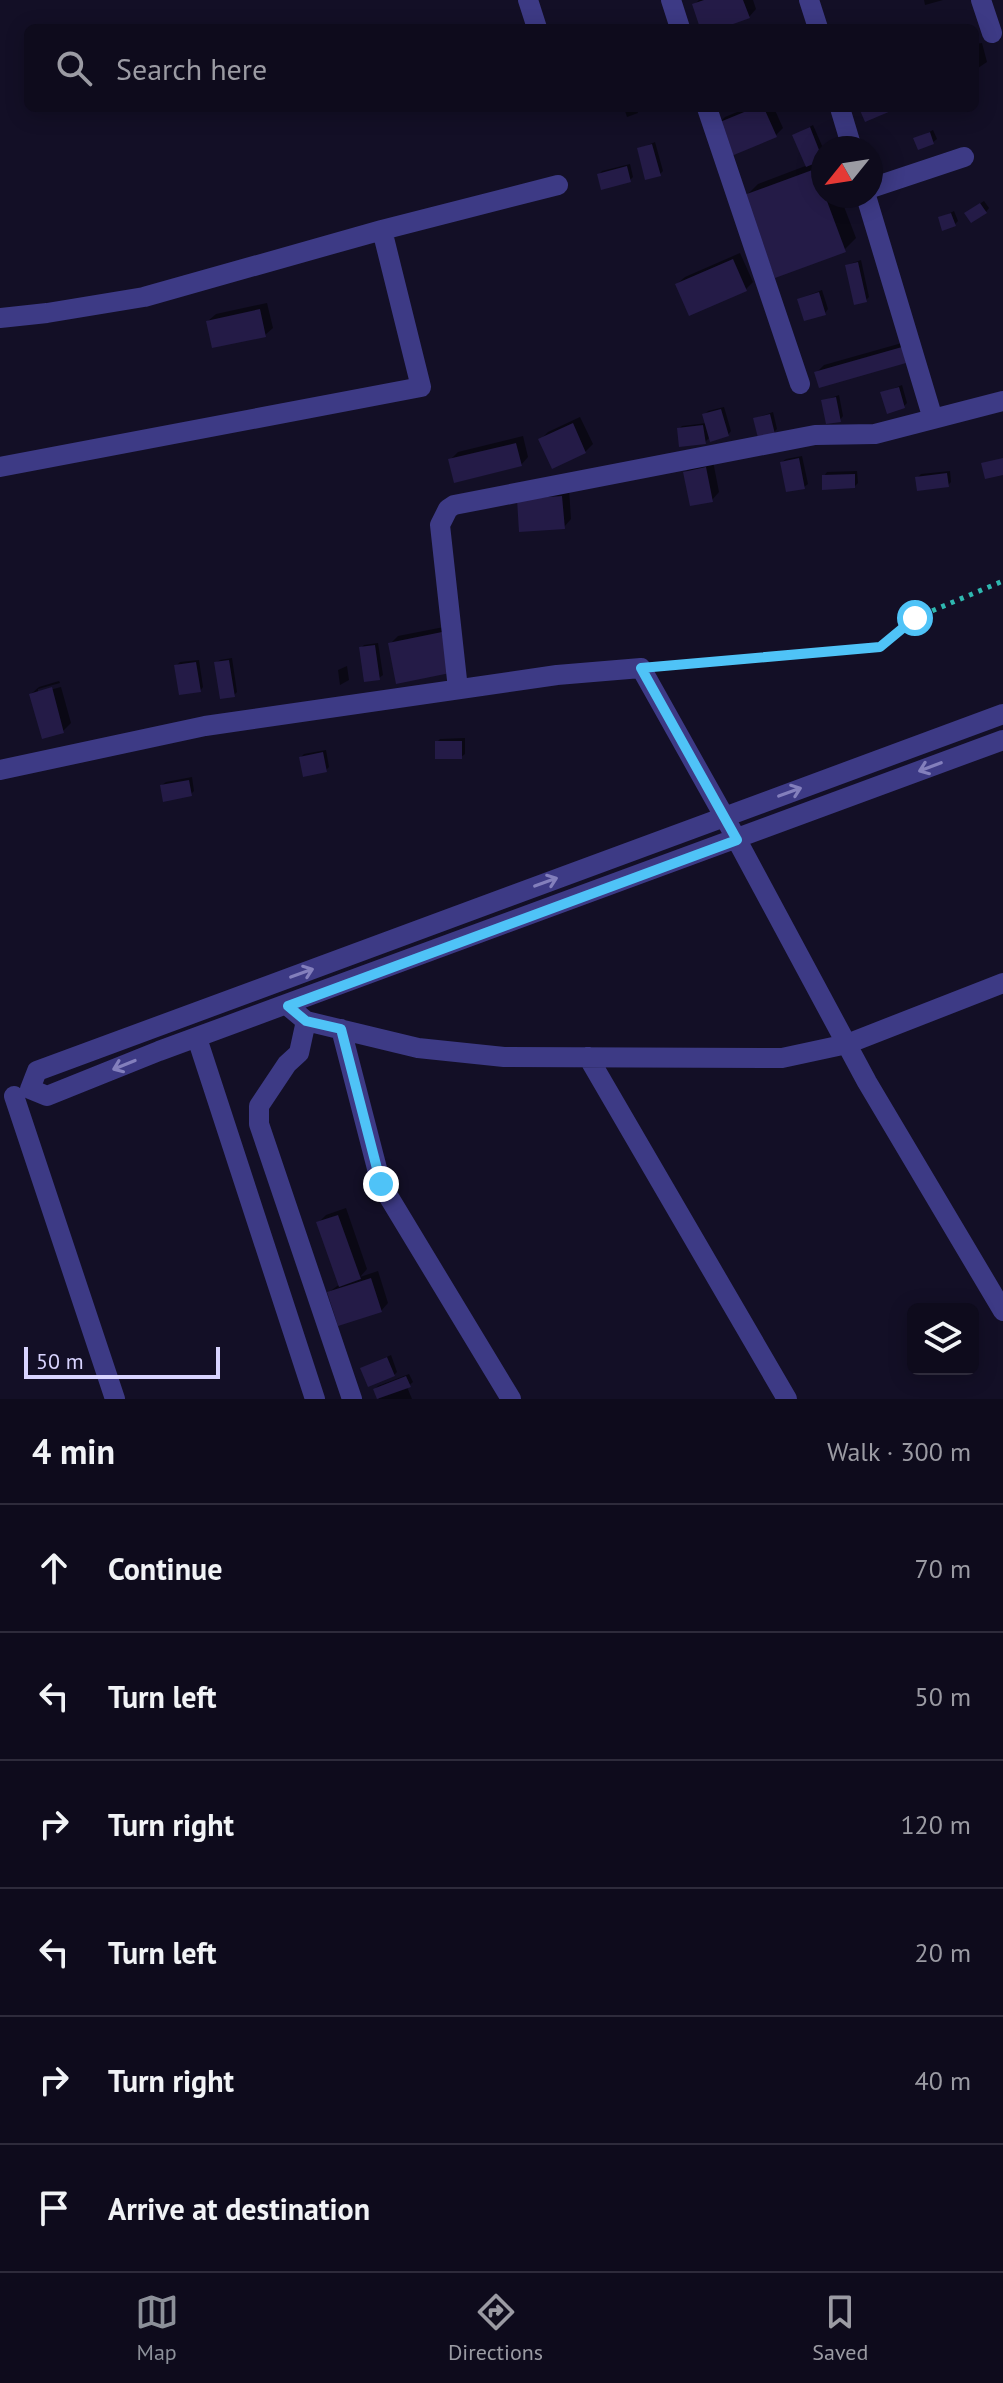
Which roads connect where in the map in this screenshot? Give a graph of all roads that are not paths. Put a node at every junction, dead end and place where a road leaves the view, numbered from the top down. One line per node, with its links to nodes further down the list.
1 (528, 0): 5 (street)
2 (671, 0): 6 (street)
3 (809, 0): 7 (street)
4 (981, 0): 8 (street)
5 (536, 24)
6 (679, 24)
7 (817, 24)
8 (992, 33)
9 (708, 112): 18 (street)
10 (841, 112): 11 (street)
11 (848, 136)
12 (964, 157): 13 (street)
13 (883, 184)
14 (558, 185): 16 (street)
15 (870, 208): 20 (street)
16 (382, 230): 17 (street); 21 (street)
17 (0, 318)
18 (800, 384)
19 (1003, 401): 20 (street)
20 (933, 419): 22 (street)
21 (0, 467)
22 (458, 689): 25 (street); 26 (street)
23 (1003, 714): 26 (street, one-way to 23)
24 (1003, 740): 27 (street, one-way to 27)
25 (0, 770)
26 (724, 816): 27 (street); 35 (street, one-way to 26)
27 (737, 840): 29 (street); 33 (street)
28 (1003, 983): 33 (street)
29 (288, 1006): 30 (street); 32 (street)
30 (306, 1021): 31 (street); 39 (street)
31 (341, 1029): 34 (street); 40 (street)
32 (197, 1038): 35 (street, one-way to 35); 38 (street)
33 (847, 1044): 34 (street); 36 (street)
34 (588, 1057): 41 (street)
35 (15, 1096): 37 (street)
36 (1003, 1311)
37 (115, 1399)
38 (315, 1399)
39 (352, 1399)
40 (511, 1399)
41 (787, 1399)

